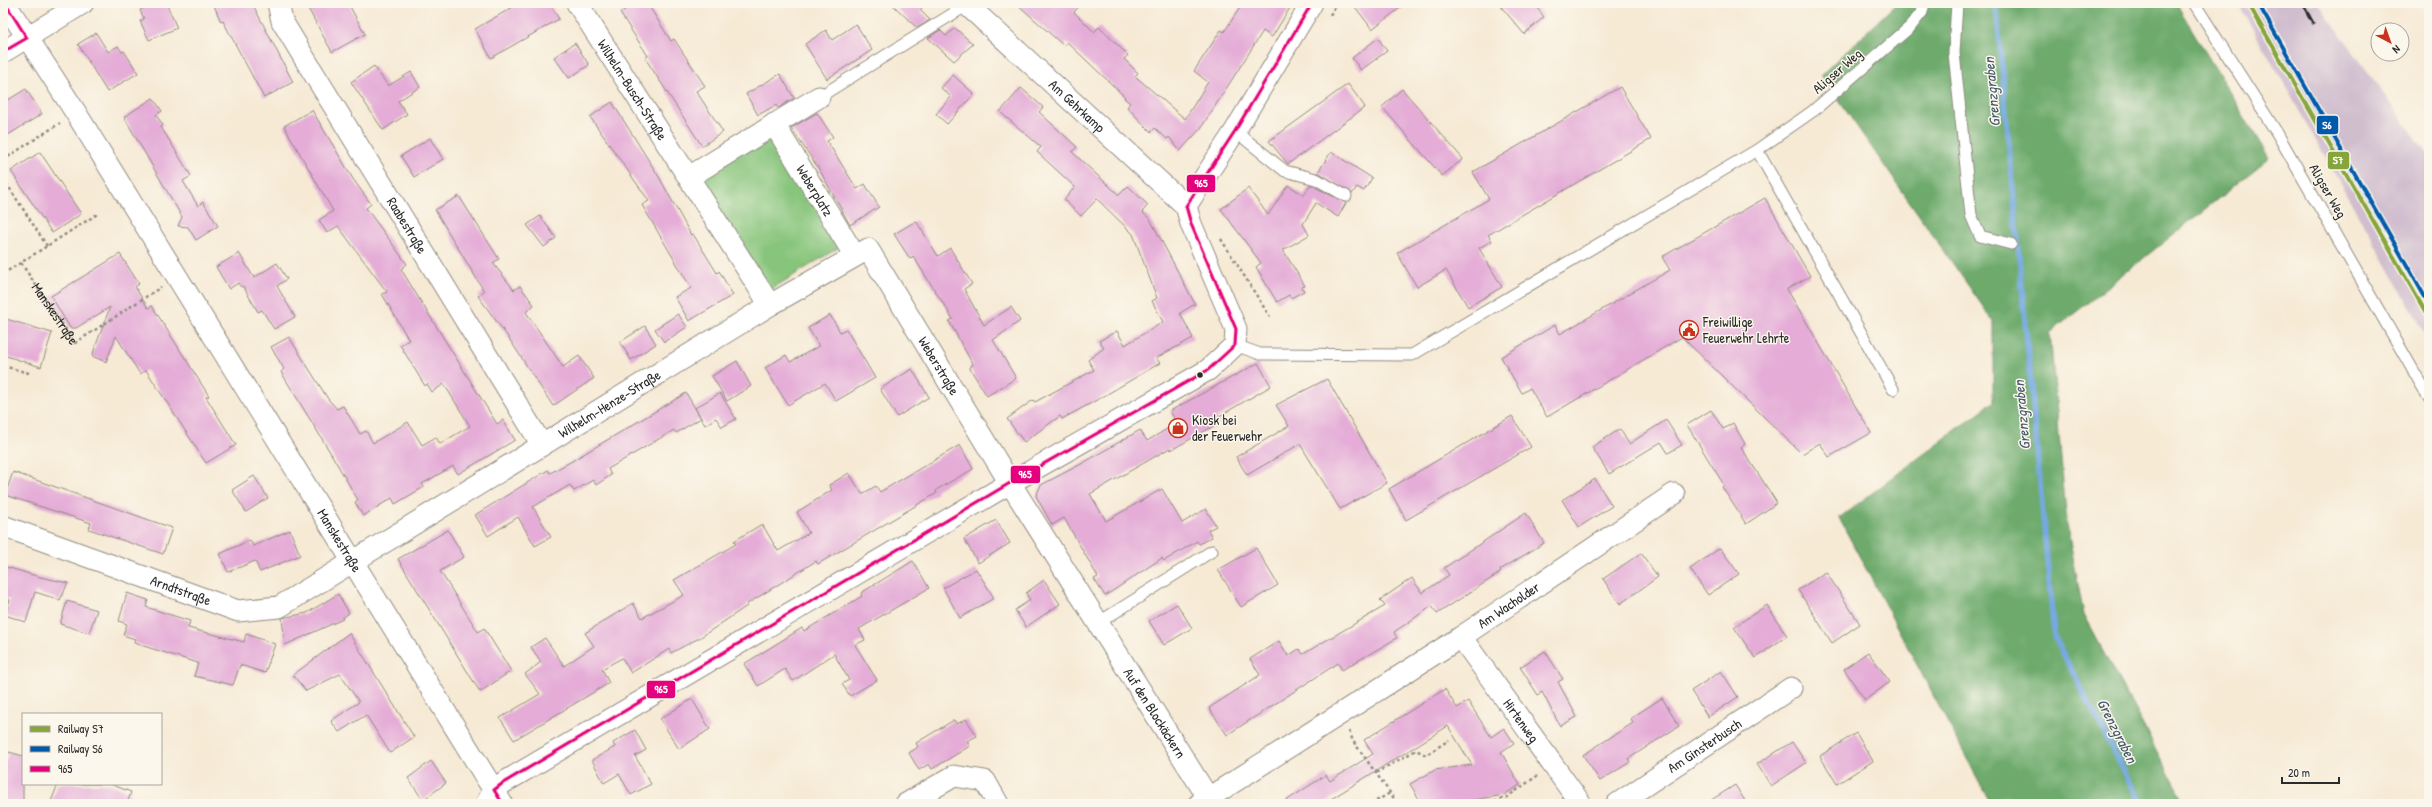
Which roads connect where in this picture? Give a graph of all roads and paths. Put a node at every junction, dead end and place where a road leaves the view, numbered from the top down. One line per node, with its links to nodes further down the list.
1 (5, 3): 10 (street, Manskestraße)
2 (83, 3): 10 (street)
3 (278, 3): 37 (street, Raabestraße)
4 (577, 3): 18 (street, Wilhelm-Busch-Straße)
5 (1312, 3): 15 (street)
6 (1924, 3): 16 (lane, Aligser Weg)
7 (1957, 3): 24 (lane)
8 (2194, 3): 36 (lane, Aligser Weg)
9 (966, 4): 12 (lane, Am Gehrkamp); 21 (street, Am Gehrkamp)
10 (27, 38): 11 (street); 13 (street, Manskestraße)
11 (3, 52)
12 (819, 97): 14 (street)
13 (76, 113): 17 (path); 29 (street, Manskestraße)
14 (774, 124): 18 (street); 26 (street, Weberplatz)
15 (1235, 131): 20 (lane); 21 (street)
16 (1757, 150): 32 (lane, Aligser Weg); 35 (lane)
17 (3, 160)
18 (689, 177): 30 (street, Wilhelm-Busch-Straße)
19 (3, 178): 25 (path)
20 (1346, 196)
21 (1186, 206): 32 (street)
22 (99, 213): 25 (path)
23 (1218, 234): 31 (path)
24 (2011, 244)
25 (46, 246): 27 (path)
26 (862, 252): 30 (street, Wilhelm-Henze-Straße); 38 (street, Weberstraße)
27 (21, 263): 28 (path); 29 (path, Manskestraße)
28 (3, 274)
29 (177, 277): 42 (street, Manskestraße)
30 (770, 305): 37 (street, Wilhelm-Henze-Straße)
31 (1270, 317)
32 (1235, 345): 38 (street)
33 (3, 366): 34 (path)
34 (29, 373)
35 (1893, 389)
36 (2429, 398)
37 (542, 445): 42 (street, Wilhelm-Henze-Straße)
38 (1010, 483): 43 (street, Auf den Blockäckern); 51 (street)
39 (1674, 494): 44 (street, Am Wacholder)
40 (3, 526): 42 (street, Arndtstraße)
41 (1212, 551): 43 (lane)
42 (353, 563): 51 (street, Manskestraße)
43 (1098, 623): 52 (street, Auf den Blockäckern)
44 (1460, 637): 46 (street, Am Wacholder); 48 (street, Hirtenweg)
45 (1791, 688): 59 (street, Am Ginsterbusch)
46 (1341, 714): 49 (path); 52 (street, Am Wacholder)
47 (1449, 740): 49 (path)
48 (1552, 765): 57 (path); 58 (street, Hirtenweg)
49 (1376, 773): 50 (path)
50 (1390, 793): 55 (path); 56 (path)
51 (494, 799)
52 (1206, 802)
53 (906, 804): 54 (street)
54 (998, 804)
55 (1371, 804)
56 (1398, 804)
57 (1489, 804)
58 (1581, 804)
59 (1617, 804)

